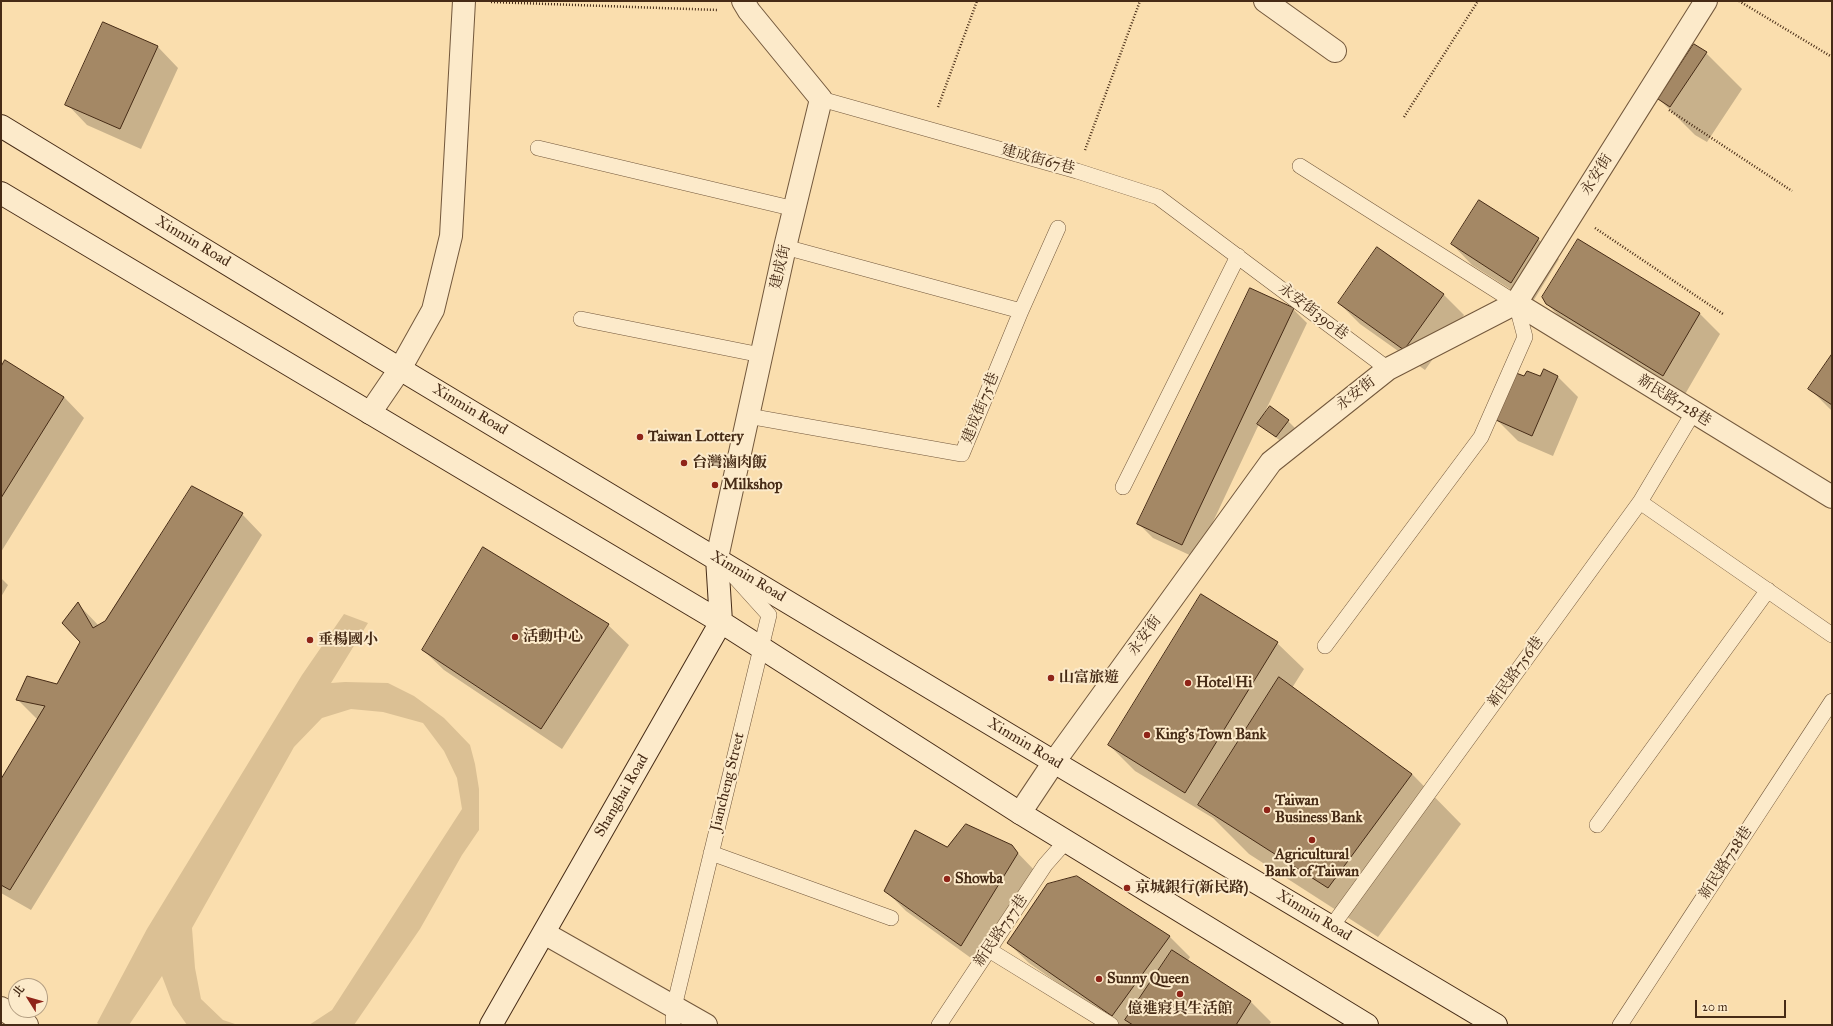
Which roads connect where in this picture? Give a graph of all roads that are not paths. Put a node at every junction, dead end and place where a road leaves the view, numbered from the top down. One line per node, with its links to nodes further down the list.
1 (464, 1): 19 (street)
2 (1265, 1): 5 (street)
3 (1706, 1): 15 (street, 永安街)
4 (749, 4): 6 (street)
5 (1335, 52)
6 (821, 99): 11 (street, 建成街); 14 (lane, 建成街67巷)
7 (1, 126): 19 (street, Xinmin Road)
8 (538, 148): 11 (lane)
9 (1300, 166): 15 (lane)
10 (1, 193): 21 (street)
11 (795, 209): 13 (street, 建成街)
12 (1058, 228): 16 (lane, 建成街75巷)
13 (785, 247): 16 (lane); 18 (street, 建成街)
14 (1238, 256): 20 (lane, 永安街390巷); 24 (lane)
15 (1516, 303): 20 (street, 永安街); 22 (street, 新民路728巷); 31 (lane)
16 (1020, 311): 23 (lane, 建成街75巷)
17 (581, 319): 18 (lane)
18 (762, 355): 23 (street, 建成街)
19 (400, 369): 21 (street); 27 (street, Xinmin Road)
20 (1388, 369): 34 (street, 永安街)
21 (370, 413): 29 (street)
22 (1693, 413): 25 (street, 新民路728巷); 26 (lane, 新民路756巷)
23 (748, 416): 27 (street, 建成街)
24 (1123, 487)
25 (1832, 497)
26 (1640, 502): 28 (lane); 40 (lane, 新民路756巷)
27 (717, 558): 29 (street); 32 (lane, Jiancheng Street); 34 (street, Xinmin Road)
28 (1768, 590): 30 (lane); 36 (lane)
29 (722, 622): 32 (street); 41 (street, Shanghai Road)
30 (1832, 635)
31 (1325, 646)
32 (761, 647): 35 (street); 38 (lane, Jiancheng Street)
33 (1832, 701): 52 (lane, 新民路728巷)
34 (1054, 762): 35 (street, 永安街); 40 (street, Xinmin Road)
35 (1020, 813): 37 (street)
36 (1597, 825)
37 (1067, 840): 42 (lane, 新民路757巷); 50 (street)
38 (711, 853): 39 (lane); 44 (lane, Jiancheng Street)
39 (891, 918)
40 (1332, 926): 51 (street, Xinmin Road)
41 (544, 933): 44 (street); 46 (street, Shanghai Road)
42 (989, 950): 48 (lane, 新民路757巷); 49 (lane)
43 (1, 1008): 45 (street)
44 (673, 1016): 47 (street)
45 (27, 1025)
46 (491, 1025)
47 (706, 1025)
48 (939, 1025)
49 (1111, 1025)
50 (1366, 1025)
51 (1496, 1025)
52 (1620, 1025)

